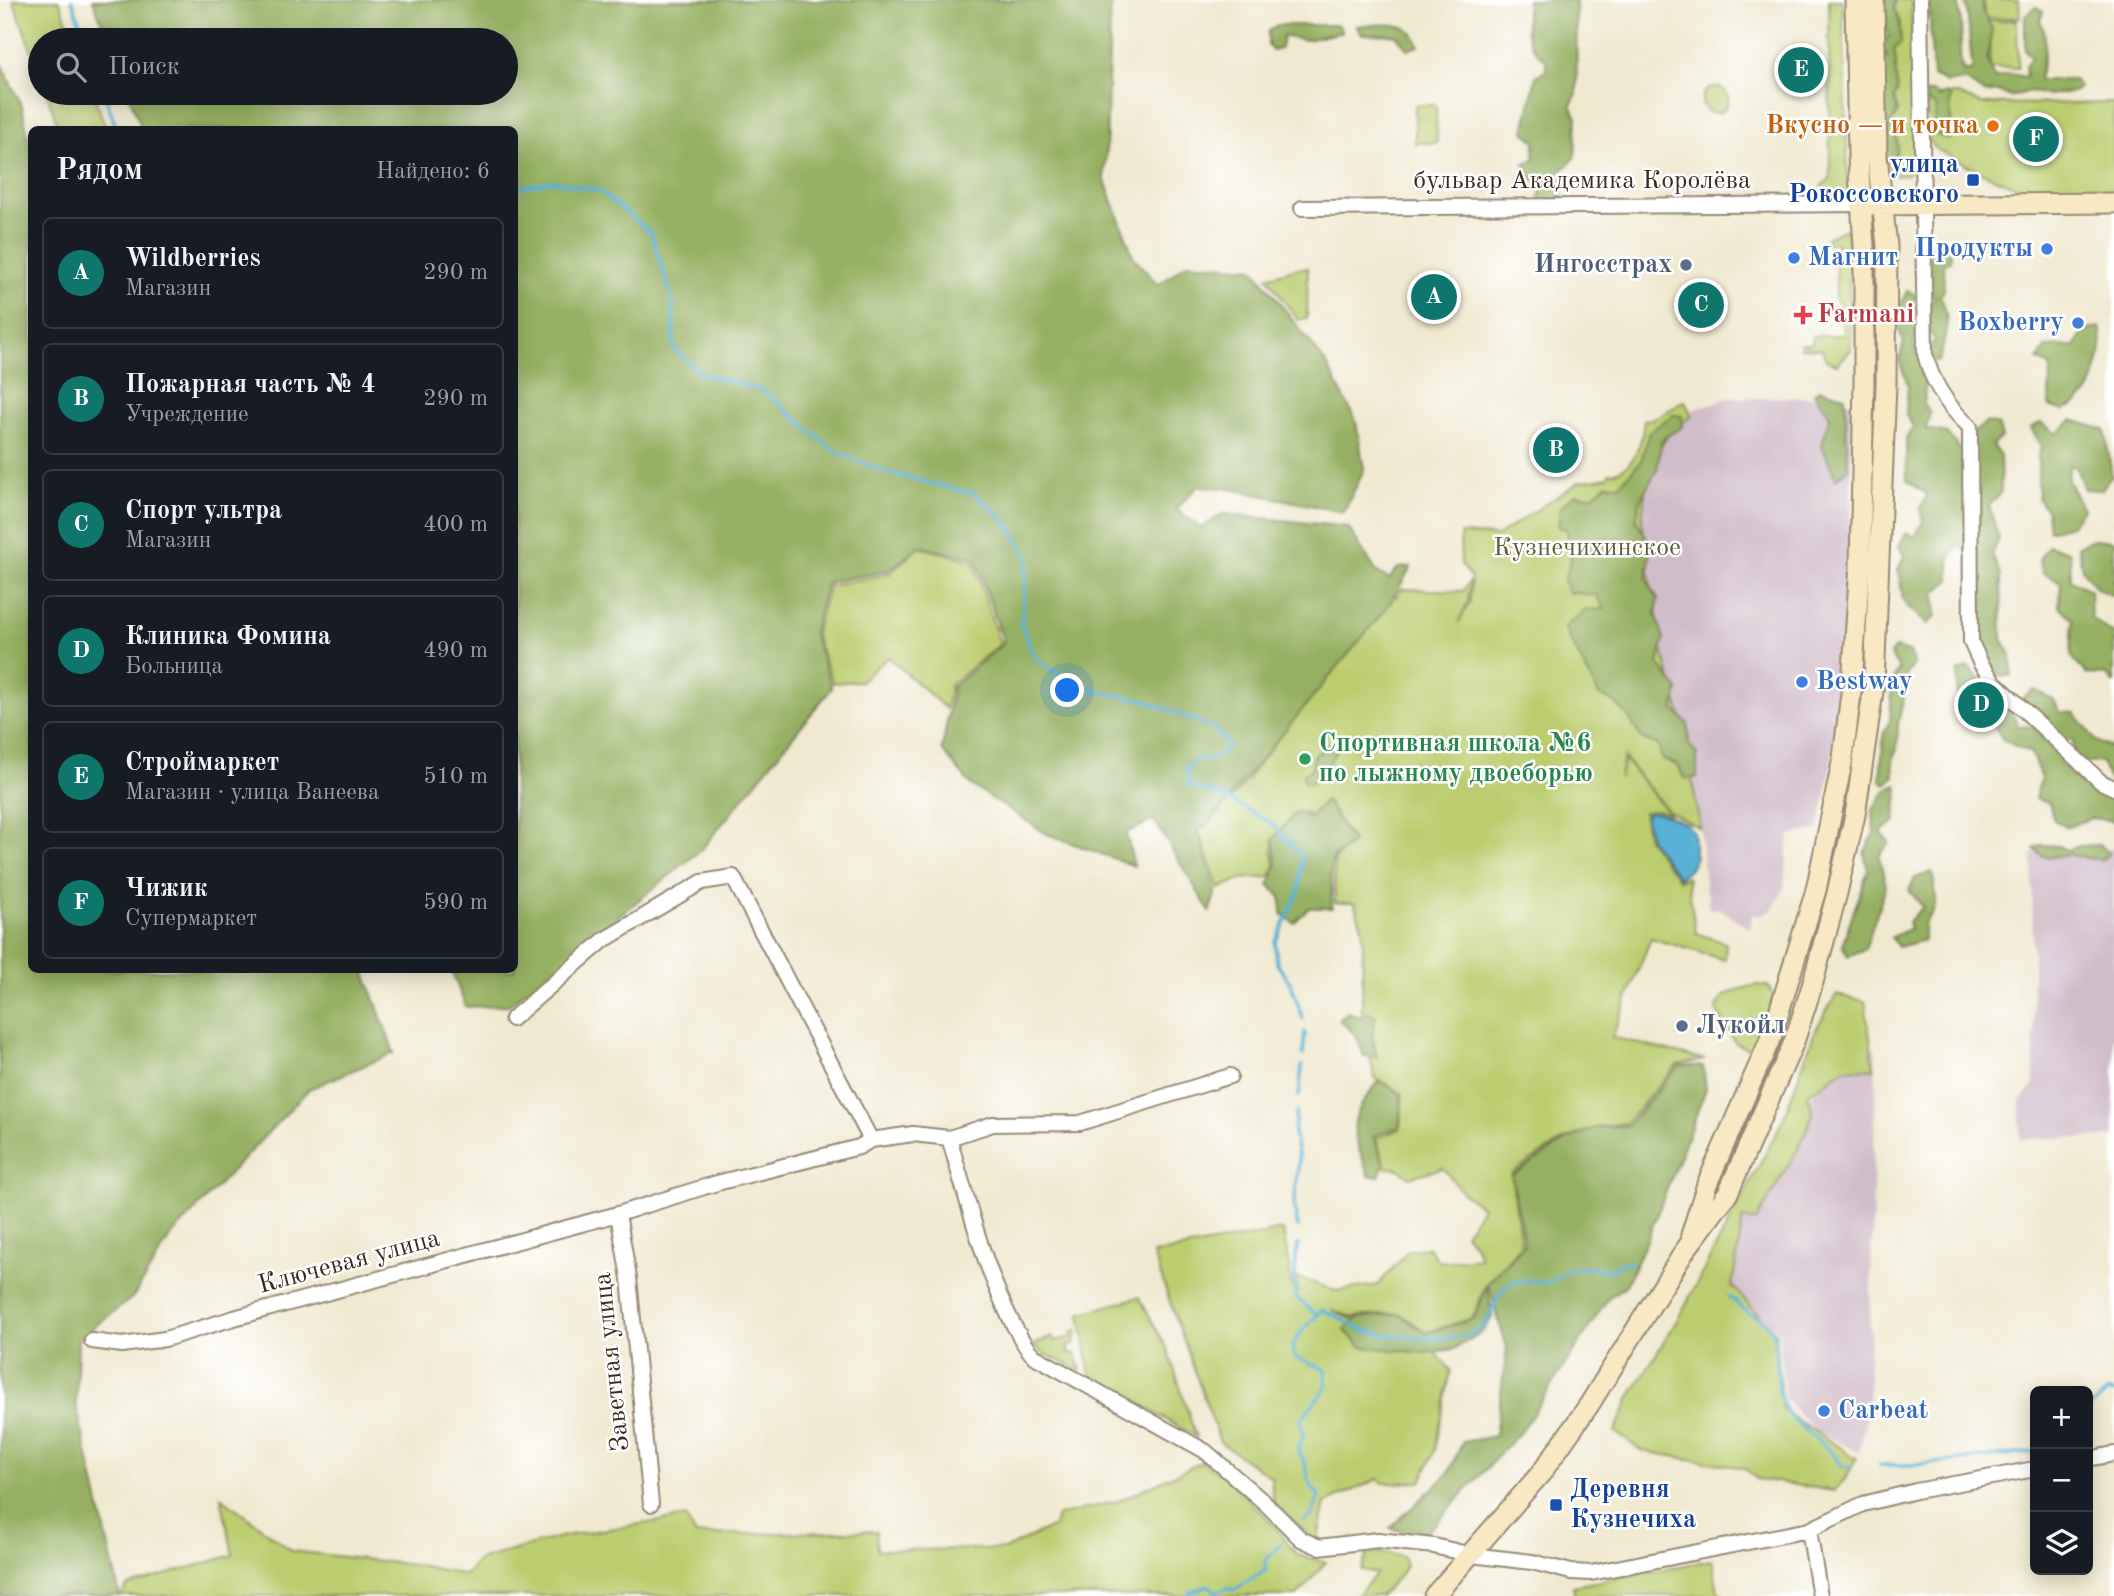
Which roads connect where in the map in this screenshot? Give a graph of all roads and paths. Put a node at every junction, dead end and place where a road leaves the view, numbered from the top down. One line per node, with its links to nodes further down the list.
1 (1855, 0): 4 (main road)
2 (1874, 0): 6 (main road)
3 (1920, 0): 7 (street)
4 (1861, 204): 6 (main road); 8 (street, бульвар Академика Королёва); 15 (main road)
5 (2114, 204): 7 (main road)
6 (1883, 206): 7 (main road); 15 (main road)
7 (1924, 206): 9 (street)
8 (1302, 208)
9 (2114, 788)
10 (512, 1018): 13 (street)
11 (1230, 1076): 12 (street)
12 (949, 1138): 13 (street, Ключевая улица); 22 (street)
13 (871, 1140): 14 (street, Ключевая улица)
14 (618, 1214): 16 (street, Ключевая улица); 20 (street, Заветная улица)
15 (1686, 1249): 22 (main road)
16 (92, 1340)
17 (2114, 1454): 18 (street)
18 (2093, 1458)
19 (2030, 1470): 21 (street)
20 (651, 1504)
21 (1809, 1530): 22 (street); 24 (street)
22 (1471, 1555): 23 (main road)
23 (1434, 1596)
24 (1820, 1596)

